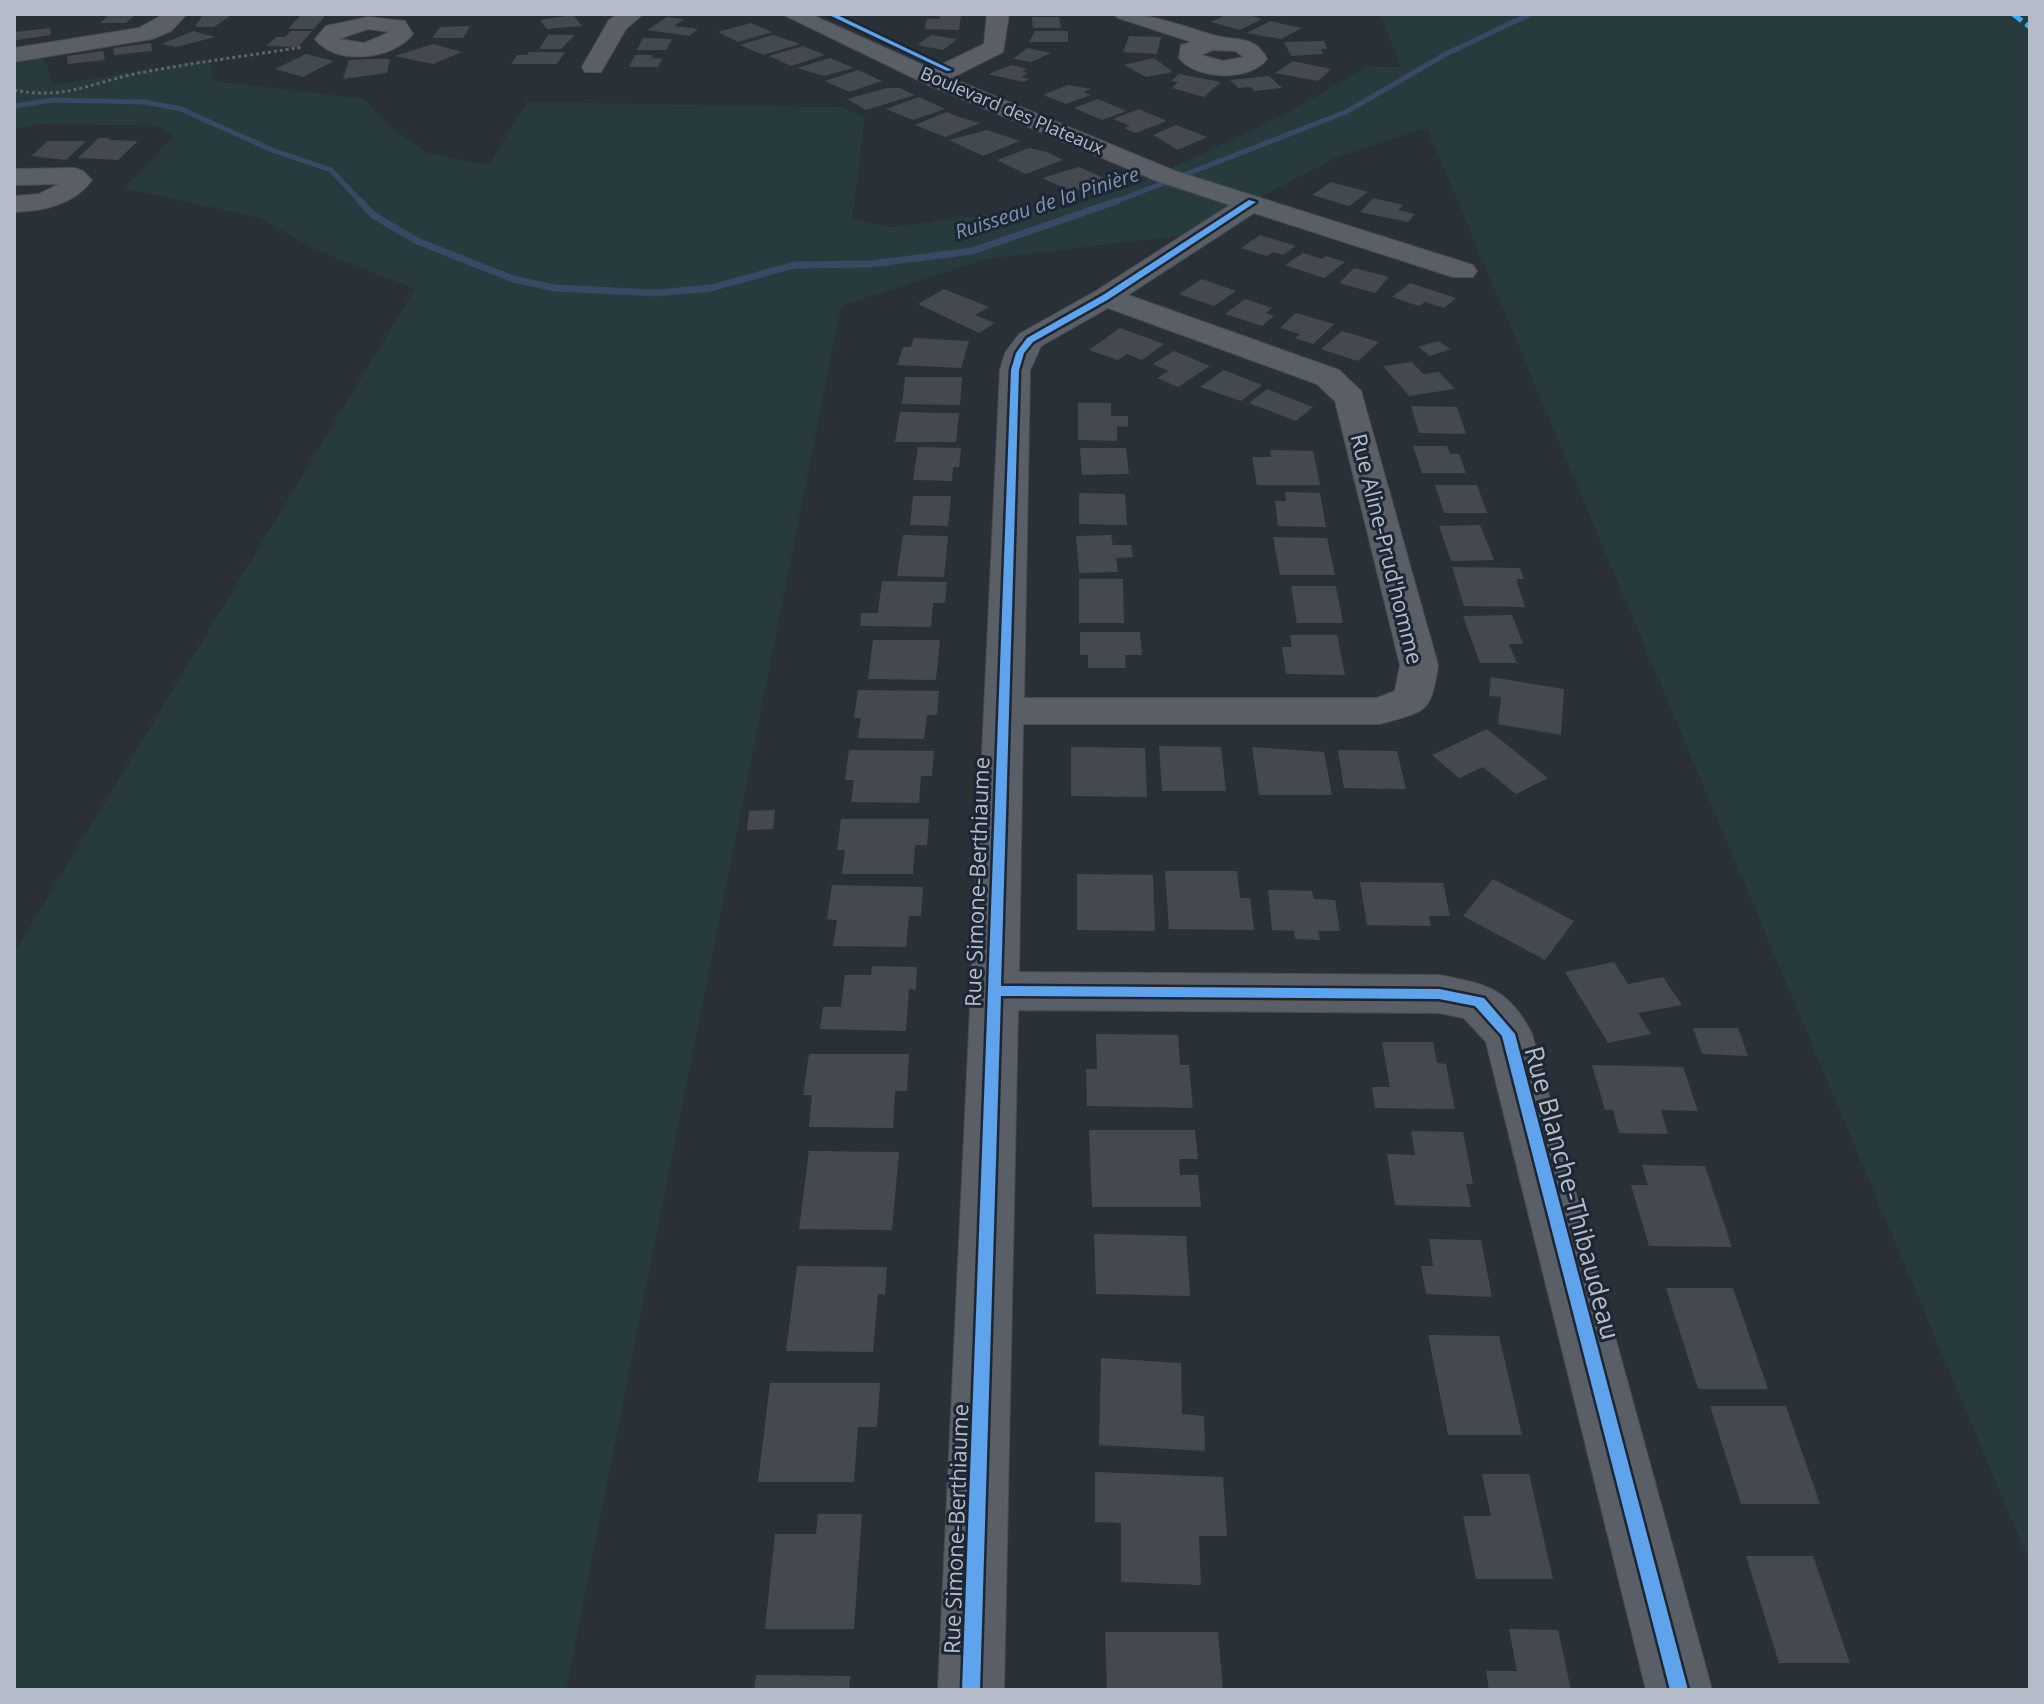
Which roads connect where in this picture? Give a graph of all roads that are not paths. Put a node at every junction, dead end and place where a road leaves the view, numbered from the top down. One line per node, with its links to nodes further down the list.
1 (176, 14): 8 (street)
2 (793, 14): 10 (street, Boulevard des Plateaux)
3 (998, 14): 10 (street)
4 (1125, 14): 7 (street)
5 (626, 15): 9 (street)
6 (360, 19): 6 (street)
7 (1212, 43)
8 (14, 55)
9 (593, 67)
10 (932, 78): 12 (street, Boulevard des Plateaux)
11 (14, 177): 13 (street)
12 (1252, 202): 14 (street, Boulevard des Plateaux); 15 (street, Rue Simone-Berthiaume)
13 (14, 204)
14 (1463, 271)
15 (1106, 297): 16 (street, Rue Simone-Berthiaume); 16 (street, Rue Aline-Prud'homme)
16 (1003, 711): 17 (street, Rue Simone-Berthiaume)
17 (993, 991): 18 (street, Rue Simone-Berthiaume); 19 (street, Rue Blanche-Thibaudeau)
18 (971, 1690)
19 (1679, 1690)

